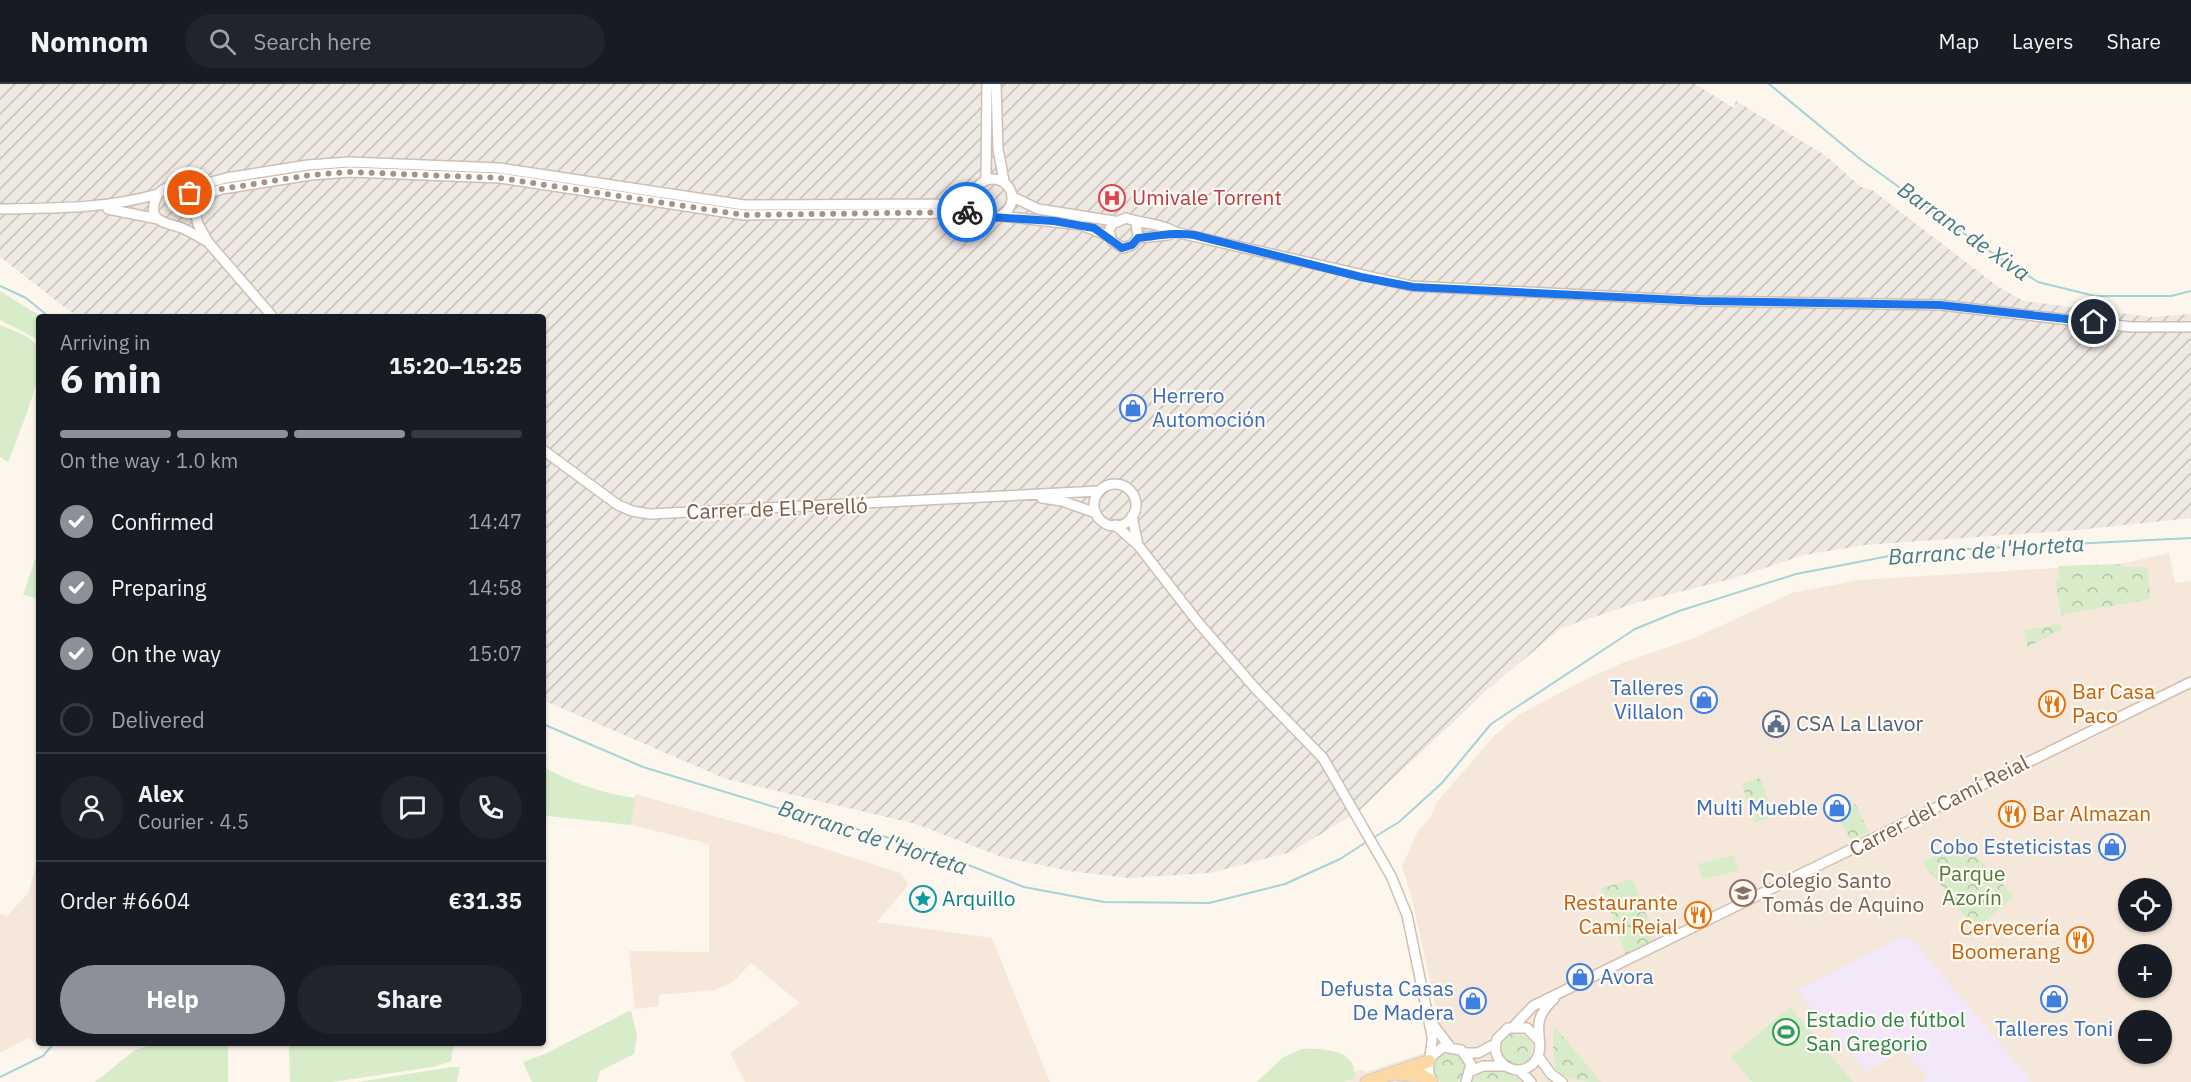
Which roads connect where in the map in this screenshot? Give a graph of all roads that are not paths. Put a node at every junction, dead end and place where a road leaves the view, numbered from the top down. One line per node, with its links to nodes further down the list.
1 (987, 84): 3 (street)
2 (996, 84): 4 (street)
3 (986, 179): 4 (street); 6 (street)
4 (1004, 181): 8 (street)
5 (186, 189): 6 (street); 7 (street); 10 (street)
6 (974, 192): 12 (street)
7 (158, 194): 9 (street); 14 (street)
8 (1013, 197): 13 (street); 15 (street)
9 (91, 207): 11 (street); 14 (street)
10 (195, 208): 12 (street); 17 (street); 21 (street)
11 (0, 209)
12 (981, 213): 13 (street)
13 (1000, 216): 19 (street)
14 (158, 219): 17 (street)
15 (1114, 221): 16 (street); 19 (street)
16 (1136, 223): 18 (street); 20 (street)
17 (179, 227): 21 (street)
18 (1175, 232): 20 (street); 23 (street)
19 (1109, 236): 20 (street)
20 (1138, 238)
21 (208, 242): 22 (street)
22 (270, 314)
23 (2191, 327)
24 (546, 452): 26 (street, Carrer de El Perelló)
25 (1099, 491): 26 (street, Carrer de El Perelló); 27 (street); 28 (street)
26 (1031, 496): 27 (street, Carrer de El Perelló)
27 (1096, 513): 29 (street)
28 (1132, 516): 29 (street); 30 (street)
29 (1115, 525): 30 (street)
30 (1138, 545): 33 (street)
31 (2191, 682): 32 (street, Carrer del Camí Reial)
32 (1560, 995): 34 (street, Carrer del Camí Reial); 35 (street, Carrer del Camí Reial)
33 (1430, 1020): 37 (street); 40 (street)
34 (1514, 1026): 35 (street); 36 (street)
35 (1538, 1040): 39 (street)
36 (1495, 1044): 38 (street); 41 (street)
37 (1450, 1047): 38 (street); 40 (street)
38 (1465, 1053): 43 (street)
39 (1538, 1056): 42 (street); 49 (street)
40 (1430, 1058): 44 (main road); 45 (street)
41 (1503, 1066): 42 (street); 43 (street)
42 (1519, 1070): 48 (street)
43 (1471, 1071): 47 (street)
44 (1394, 1073): 45 (main road); 46 (main road)
45 (1432, 1081)
46 (1367, 1082)
47 (1466, 1082)
48 (1531, 1082)
49 (1562, 1082)

